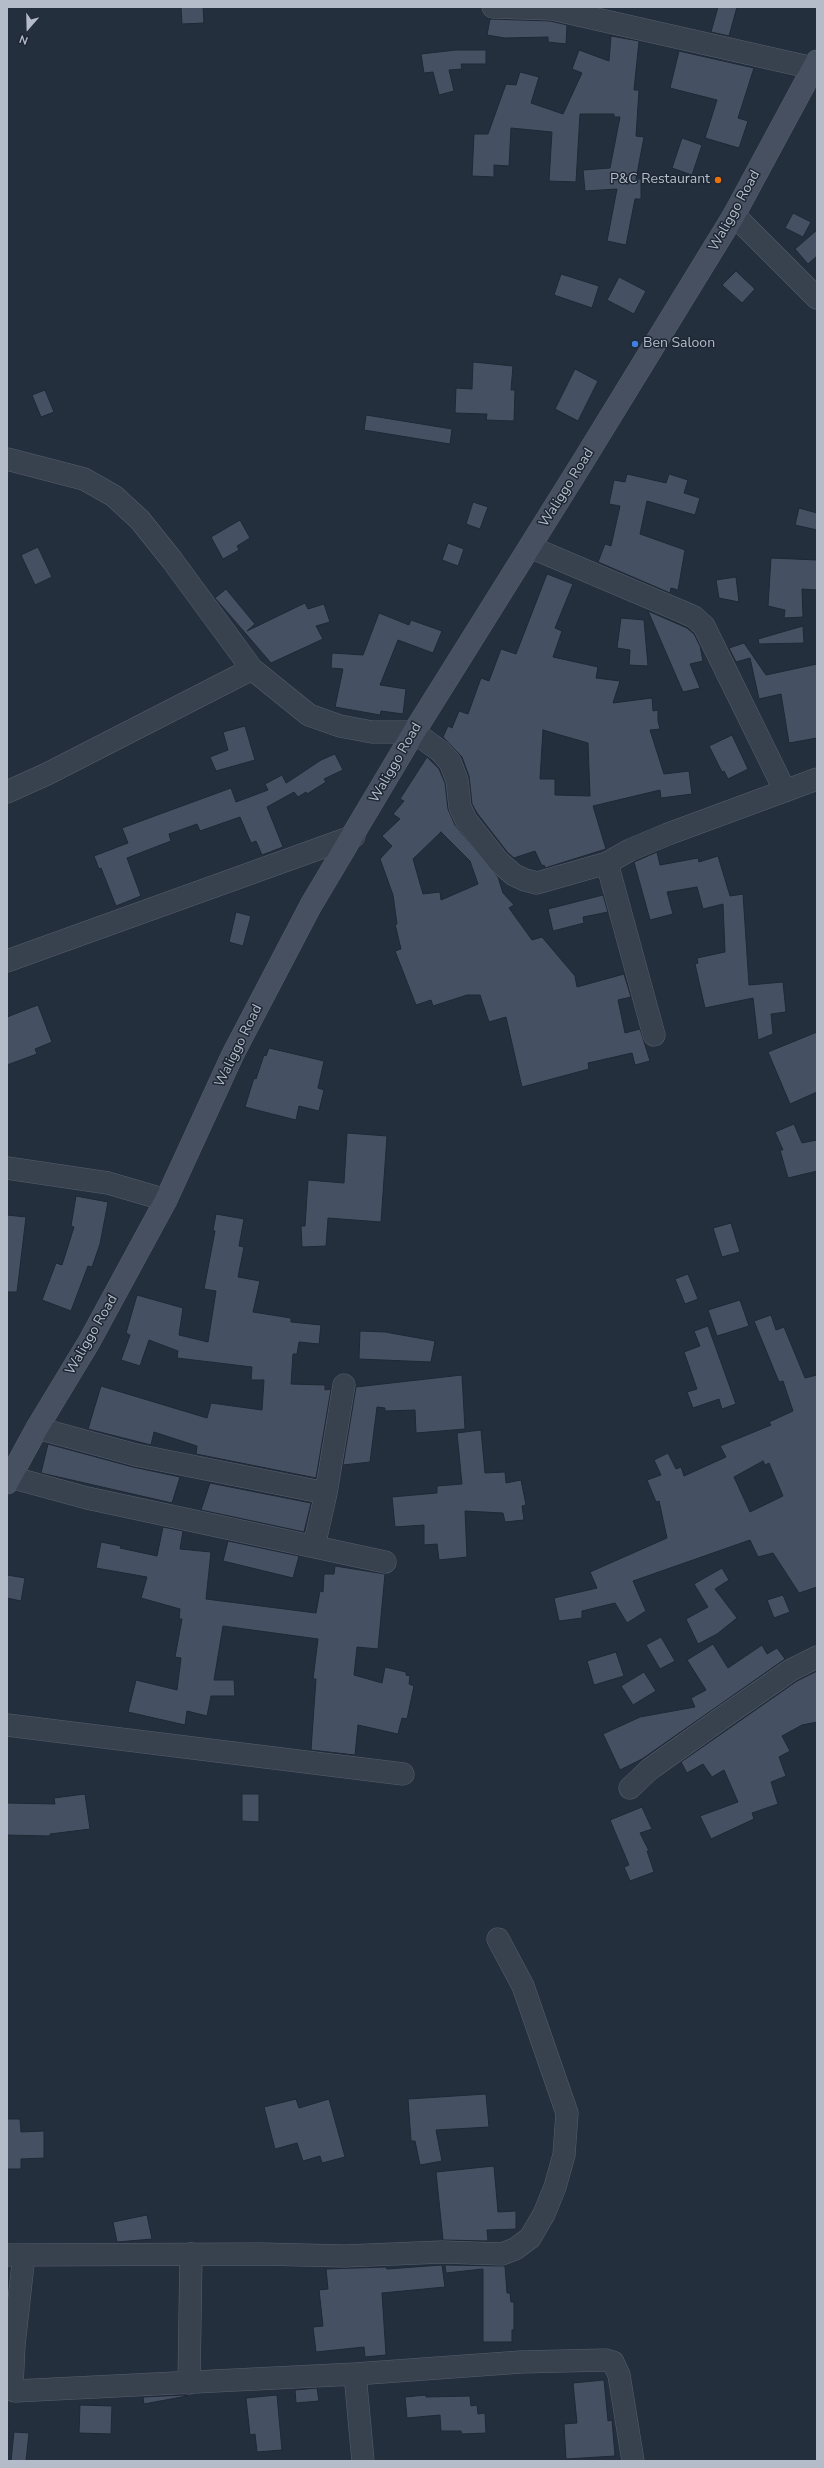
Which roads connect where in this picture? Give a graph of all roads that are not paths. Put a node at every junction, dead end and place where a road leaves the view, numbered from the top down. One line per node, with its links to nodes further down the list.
1 (493, 7): 2 (street)
2 (815, 65): 3 (street, Waliggo Road)
3 (734, 215): 4 (street); 6 (street, Waliggo Road)
4 (817, 298)
5 (7, 459): 7 (street)
6 (530, 547): 8 (street, Waliggo Road); 10 (street)
7 (252, 669): 8 (street); 11 (street)
8 (414, 732): 12 (street, Waliggo Road); 13 (street)
9 (817, 779): 10 (street)
10 (785, 790): 13 (street)
11 (7, 792)
12 (354, 836): 14 (street); 17 (street, Waliggo Road)
13 (607, 862): 15 (street)
14 (7, 961)
15 (654, 1035)
16 (7, 1168): 17 (street)
17 (166, 1200): 19 (street, Waliggo Road)
18 (344, 1385): 21 (street)
19 (37, 1428): 20 (street, Waliggo Road); 21 (street)
20 (9, 1480): 22 (street)
21 (326, 1493): 22 (street)
22 (314, 1546): 23 (street)
23 (385, 1562)
24 (817, 1657): 27 (street)
25 (7, 1725): 26 (street)
26 (403, 1774)
27 (630, 1788)
28 (498, 1939): 29 (street)
29 (191, 2254): 30 (street); 32 (street)
30 (16, 2255): 32 (street)
31 (354, 2374): 32 (street); 33 (street); 34 (street)
32 (189, 2382)
33 (363, 2461)
34 (633, 2461)

